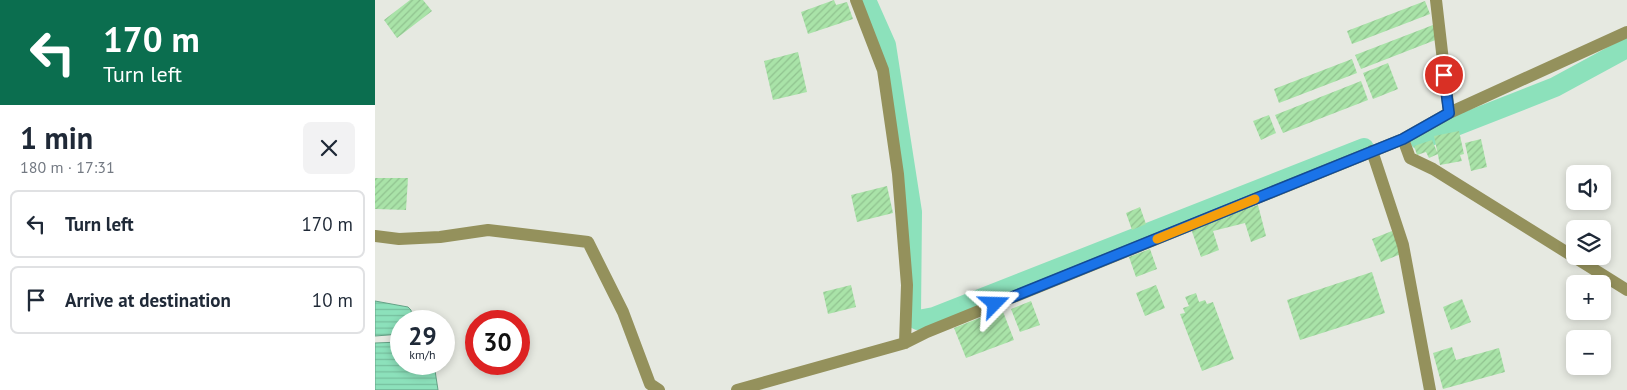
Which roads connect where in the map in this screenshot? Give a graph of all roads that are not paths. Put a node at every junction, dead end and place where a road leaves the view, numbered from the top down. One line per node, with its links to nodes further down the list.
1 (856, 0): 9 (street)
2 (1436, 0): 4 (street)
3 (1627, 32): 4 (street)
4 (1449, 113): 5 (street)
5 (1403, 139): 6 (street); 8 (street)
6 (1372, 151): 9 (street); 12 (street)
7 (375, 236): 10 (street)
8 (1627, 290)
9 (905, 343): 11 (street)
10 (659, 390)
11 (737, 390)
12 (1431, 390)

